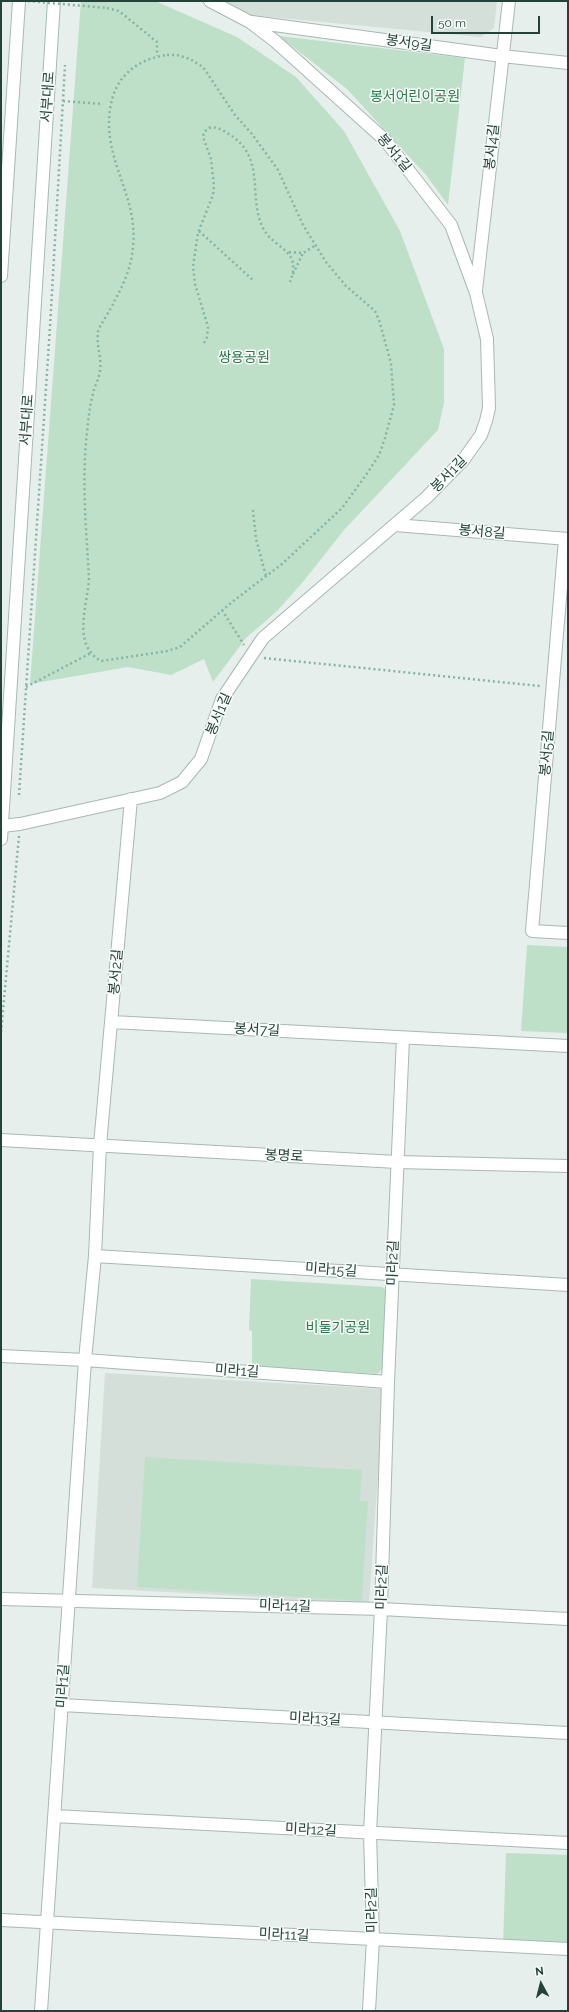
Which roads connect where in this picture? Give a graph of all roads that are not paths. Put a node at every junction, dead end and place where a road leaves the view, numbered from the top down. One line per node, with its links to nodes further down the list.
1 (19, 1): 8 (street)
2 (54, 1): 13 (street, 서부대로)
3 (210, 1): 5 (street, 봉서1길)
4 (508, 1): 6 (street, 봉서4길)
5 (250, 22): 6 (street, 봉서9길); 9 (street, 봉서1길)
6 (502, 56): 7 (street, 봉서9길); 9 (street, 봉서4길)
7 (568, 63)
8 (1, 276)
9 (476, 293): 10 (street, 봉서1길)
10 (395, 525): 11 (street, 봉서8길); 12 (street, 봉서1길)
11 (567, 539): 15 (street, 봉서5길)
12 (131, 800): 13 (street, 봉서1길); 16 (street, 봉서2길)
13 (2, 826): 14 (street, 서부대로)
14 (1, 839)
15 (568, 933)
16 (112, 1022): 17 (street, 봉서7길); 20 (street, 봉서2길)
17 (403, 1038): 18 (street, 봉서7길); 21 (street)
18 (568, 1046)
19 (1, 1140): 20 (street, 봉명로)
20 (100, 1145): 21 (street, 봉명로); 23 (street, 미라1길)
21 (397, 1162): 22 (street, 봉명로); 24 (street, 미라2길)
22 (568, 1166)
23 (95, 1256): 24 (street, 미라15길); 27 (street, 미라1길)
24 (392, 1274): 25 (street, 미라15길); 28 (street, 미라2길)
25 (568, 1285)
26 (1, 1356): 27 (street, 미라1길)
27 (85, 1360): 28 (street, 미라1길); 30 (street, 미라1길)
28 (388, 1382): 31 (street, 미라2길)
29 (1, 1599): 30 (street, 미라14길)
30 (69, 1600): 31 (street, 미라14길); 33 (street, 미라1길)
31 (381, 1609): 32 (street, 미라14길); 34 (street, 미라2길)
32 (568, 1619)
33 (62, 1705): 34 (street, 미라13길); 36 (street, 미라1길)
34 (375, 1722): 35 (street, 미라13길); 37 (street, 미라2길)
35 (568, 1733)
36 (54, 1816): 37 (street, 미라12길); 40 (street, 미라1길)
37 (370, 1833): 38 (street, 미라12길); 41 (street, 미라2길)
38 (568, 1843)
39 (1, 1920): 40 (street, 미라11길)
40 (47, 1924): 41 (street, 미라11길); 43 (street, 미라1길)
41 (373, 1939): 42 (street, 미라11길); 44 (street, 미라2길)
42 (568, 1949)
43 (41, 2011)
44 (369, 2011)

